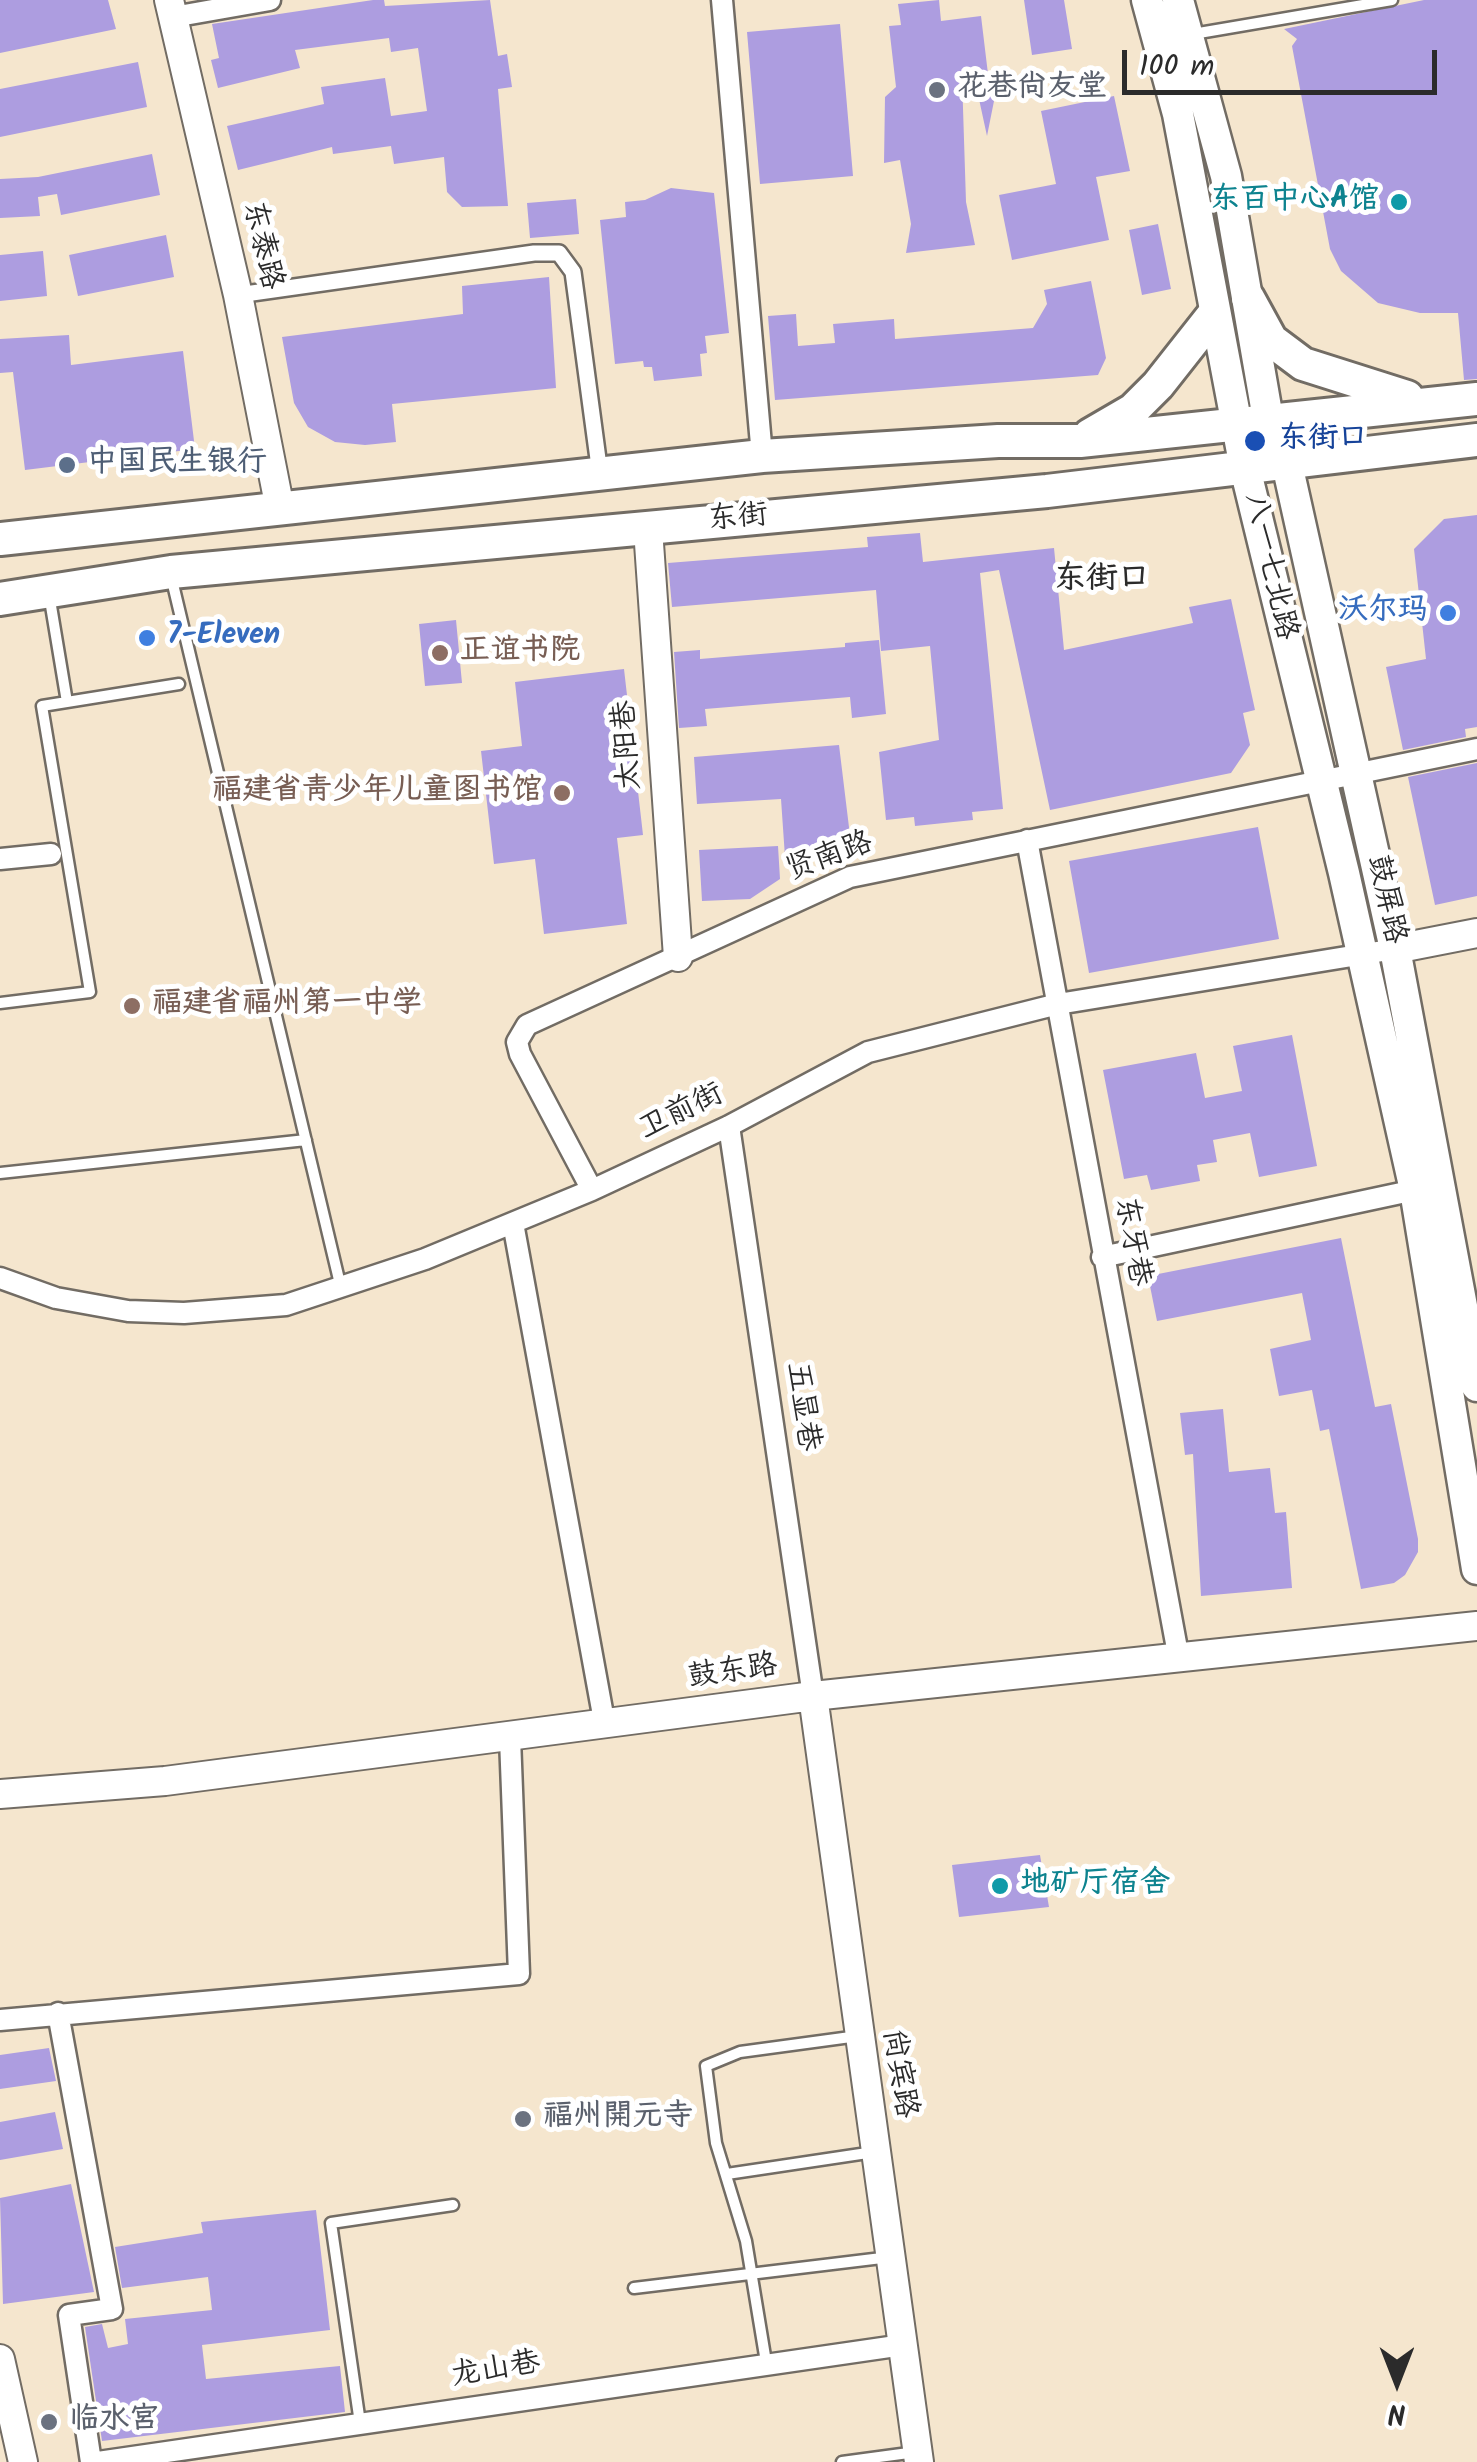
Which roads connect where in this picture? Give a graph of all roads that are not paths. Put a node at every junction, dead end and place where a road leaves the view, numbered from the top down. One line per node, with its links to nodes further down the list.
1 (270, 0): 6 (street)
2 (722, 0): 17 (street)
3 (1146, 0): 10 (main road, 八一七北路)
4 (1178, 0): 7 (main road)
5 (1392, 0): 7 (lane)
6 (171, 8): 8 (street, 东泰路)
7 (1188, 35): 9 (main road)
8 (238, 295): 20 (street); 21 (street, 东泰路)
9 (1248, 298): 12 (main road); 13 (main road)
10 (1214, 314): 14 (main road, 八一七北路); 15 (main road)
11 (1477, 399): 12 (main road, 东街)
12 (1431, 403): 13 (main road, 东街)
13 (1268, 419): 14 (main road, 东街); 18 (main road, 鼓屏路)
14 (1234, 423): 15 (main road, 东街); 19 (main road, 八一七北路)
15 (1080, 440): 17 (main road, 东街)
16 (1477, 440): 18 (main road, 东街)
17 (762, 456): 20 (main road, 东街)
18 (1287, 464): 19 (main road, 东街); 30 (main road, 鼓屏路)
19 (1245, 468): 22 (main road, 东街); 31 (main road, 八一七北路)
20 (600, 474): 21 (main road, 东街)
21 (280, 509): 23 (main road, 东街)
22 (648, 529): 24 (main road, 东街); 38 (street, 太阳巷)
23 (0, 539)
24 (171, 572): 25 (main road, 东街); 42 (lane)
25 (49, 594): 26 (main road, 东街); 28 (lane)
26 (0, 599)
27 (179, 684): 28 (lane)
28 (67, 702): 39 (lane)
29 (1477, 749): 30 (street, 贤南路)
30 (1356, 772): 31 (street, 贤南路); 36 (main road, 鼓屏路)
31 (1322, 778): 32 (street, 贤南路); 37 (main road, 八一七北路)
32 (1027, 840): 38 (street, 贤南路); 40 (street, 东牙巷)
33 (51, 854): 34 (street)
34 (0, 859)
35 (1477, 933): 36 (street)
36 (1395, 949): 37 (street, 卫前街); 50 (main road, 鼓屏路)
37 (1363, 956): 40 (street, 卫前街); 45 (main road, 鼓屏路)
38 (678, 957): 44 (street, 贤南路)
39 (0, 1003)
40 (1058, 1004): 41 (street, 卫前街); 47 (street, 东牙巷)
41 (728, 1126): 44 (street, 卫前街); 54 (street, 五显巷)
42 (306, 1140): 43 (lane); 49 (lane)
43 (0, 1173)
44 (592, 1190): 46 (street, 卫前街)
45 (1415, 1190): 47 (street); 51 (main road, 鼓屏路)
46 (514, 1223): 49 (street, 卫前街); 55 (street)
47 (1102, 1257): 53 (street, 东牙巷)
48 (0, 1278): 49 (street, 卫前街)
49 (342, 1290)
50 (1477, 1386)
51 (1477, 1569)
52 (1477, 1626): 53 (street, 鼓东路)
53 (1178, 1654): 54 (street, 鼓东路)
54 (812, 1696): 55 (street, 鼓东路); 60 (street, 尚宾路)
55 (605, 1726): 56 (street, 鼓东路)
56 (510, 1738): 57 (street, 鼓东路); 58 (street)
57 (0, 1794)
58 (58, 2013): 59 (street); 74 (street)
59 (0, 2020)
60 (858, 2036): 61 (street, 尚宾路); 62 (lane)
61 (876, 2152): 62 (lane); 64 (street, 尚宾路)
62 (727, 2174): 65 (lane)
63 (453, 2205): 70 (lane)
64 (890, 2257): 65 (lane); 67 (street, 尚宾路)
65 (752, 2272): 66 (lane); 69 (lane)
66 (634, 2288)
67 (903, 2345): 69 (street, 龙山巷); 72 (street, 尚宾路)
68 (0, 2359): 73 (street)
69 (766, 2362): 70 (street, 龙山巷)
70 (360, 2423): 71 (street, 龙山巷)
71 (224, 2453): 75 (street, 龙山巷)
72 (918, 2457): 76 (lane)
73 (23, 2462)
74 (90, 2462)
75 (98, 2462)
76 (842, 2462)

